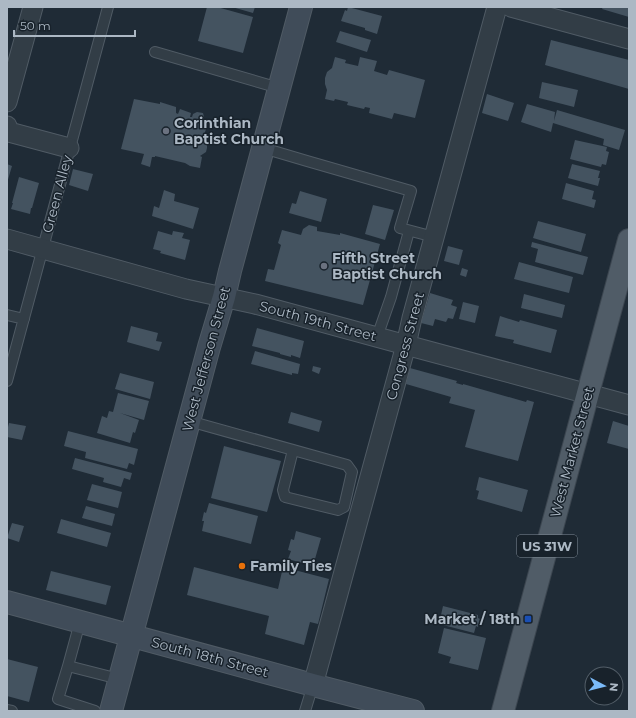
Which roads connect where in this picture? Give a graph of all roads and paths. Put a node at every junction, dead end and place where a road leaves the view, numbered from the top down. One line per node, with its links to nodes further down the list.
1 (33, 7): 9 (street)
2 (108, 7): 11 (lane, Green Alley)
3 (301, 7): 8 (street, West Jefferson Street)
4 (497, 7): 14 (street, Congress Street)
5 (511, 7): 6 (street)
6 (629, 39)
7 (155, 52): 8 (lane)
8 (279, 88): 12 (street, West Jefferson Street)
9 (7, 102)
10 (7, 126): 11 (street)
11 (70, 148): 17 (lane, Green Alley)
12 (263, 148): 13 (lane); 18 (street, West Jefferson Street)
13 (409, 231): 14 (lane); 21 (lane)
14 (434, 237): 22 (street, Congress Street)
15 (7, 239): 17 (street, South 19th Street)
16 (629, 240): 24 (main road, West Market Street / US 31W)
17 (43, 249): 18 (street, South 19th Street); 20 (lane, Green Alley)
18 (224, 297): 21 (street, South 19th Street); 26 (street, West Jefferson Street)
19 (7, 315): 20 (lane)
20 (24, 320): 23 (lane, Green Alley)
21 (377, 337): 22 (street, South 19th Street)
22 (406, 345): 24 (street, South 19th Street); 33 (street, Congress Street)
23 (7, 381)
24 (587, 394): 25 (street, South 19th Street); 40 (main road, West Market Street / US 31W)
25 (629, 405)
26 (189, 421): 27 (lane); 30 (street, West Jefferson Street)
27 (293, 450): 27 (lane)
28 (7, 602): 29 (street, South 18th Street)
29 (80, 622): 30 (street, South 18th Street); 31 (lane)
30 (131, 636): 32 (street, West Jefferson Street); 33 (street, South 18th Street)
31 (68, 666): 32 (lane); 36 (lane)
32 (119, 679): 37 (street, West Jefferson Street)
33 (312, 685): 38 (lane); 39 (street, South 18th Street)
34 (7, 710): 35 (lane)
35 (12, 711)
36 (95, 711)
37 (111, 711)
38 (305, 711)
39 (413, 711)
40 (503, 711)

